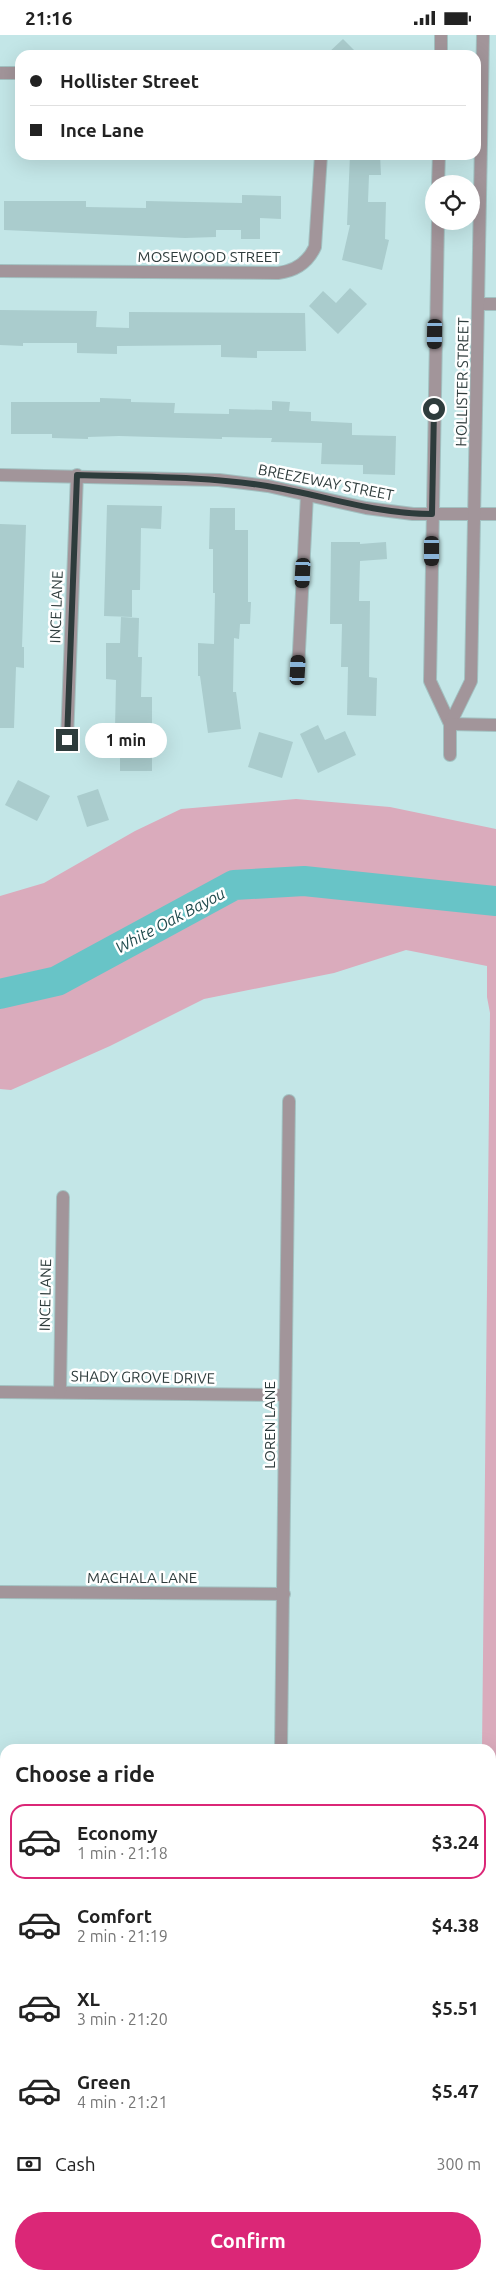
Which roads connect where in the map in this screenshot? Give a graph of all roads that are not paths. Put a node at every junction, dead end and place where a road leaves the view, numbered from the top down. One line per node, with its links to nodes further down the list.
1 (441, 35): 3 (street)
2 (483, 35): 6 (street, HOLLISTER STREET)
3 (441, 50)
4 (0, 73): 5 (street)
5 (15, 73)
6 (483, 92): 7 (street); 13 (street, HOLLISTER STREET)
7 (496, 93)
8 (321, 160): 12 (street, MOSEWOOD STREET)
9 (439, 160): 10 (street)
10 (438, 175)
11 (438, 230): 18 (street, HOLLISTER STREET)
12 (0, 271)
13 (479, 304): 14 (street); 19 (street, HOLLISTER STREET)
14 (496, 304)
15 (0, 475): 16 (street, BREEZEWAY STREET)
16 (77, 475): 17 (street, BREEZEWAY STREET); 24 (street, INCE LANE)
17 (307, 495): 18 (street, BREEZEWAY STREET); 21 (street)
18 (432, 514): 19 (street, BREEZEWAY STREET); 22 (street, HOLLISTER STREET)
19 (475, 514): 20 (street, BREEZEWAY STREET); 22 (street, HOLLISTER STREET)
20 (496, 515)
21 (298, 670)
22 (450, 724): 23 (street); 25 (street, HOLLISTER STREET)
23 (496, 725)
24 (67, 740)
25 (450, 755)
26 (288, 1101): 30 (street, LOREN LANE)
27 (63, 1197): 29 (street, INCE LANE)
28 (0, 1392): 29 (street, SHADY GROVE DRIVE)
29 (60, 1393): 30 (street, SHADY GROVE DRIVE)
30 (285, 1395): 32 (street, LOREN LANE)
31 (0, 1592): 32 (street, MACHALA LANE)
32 (284, 1594): 33 (street, LOREN LANE)
33 (281, 1744)

